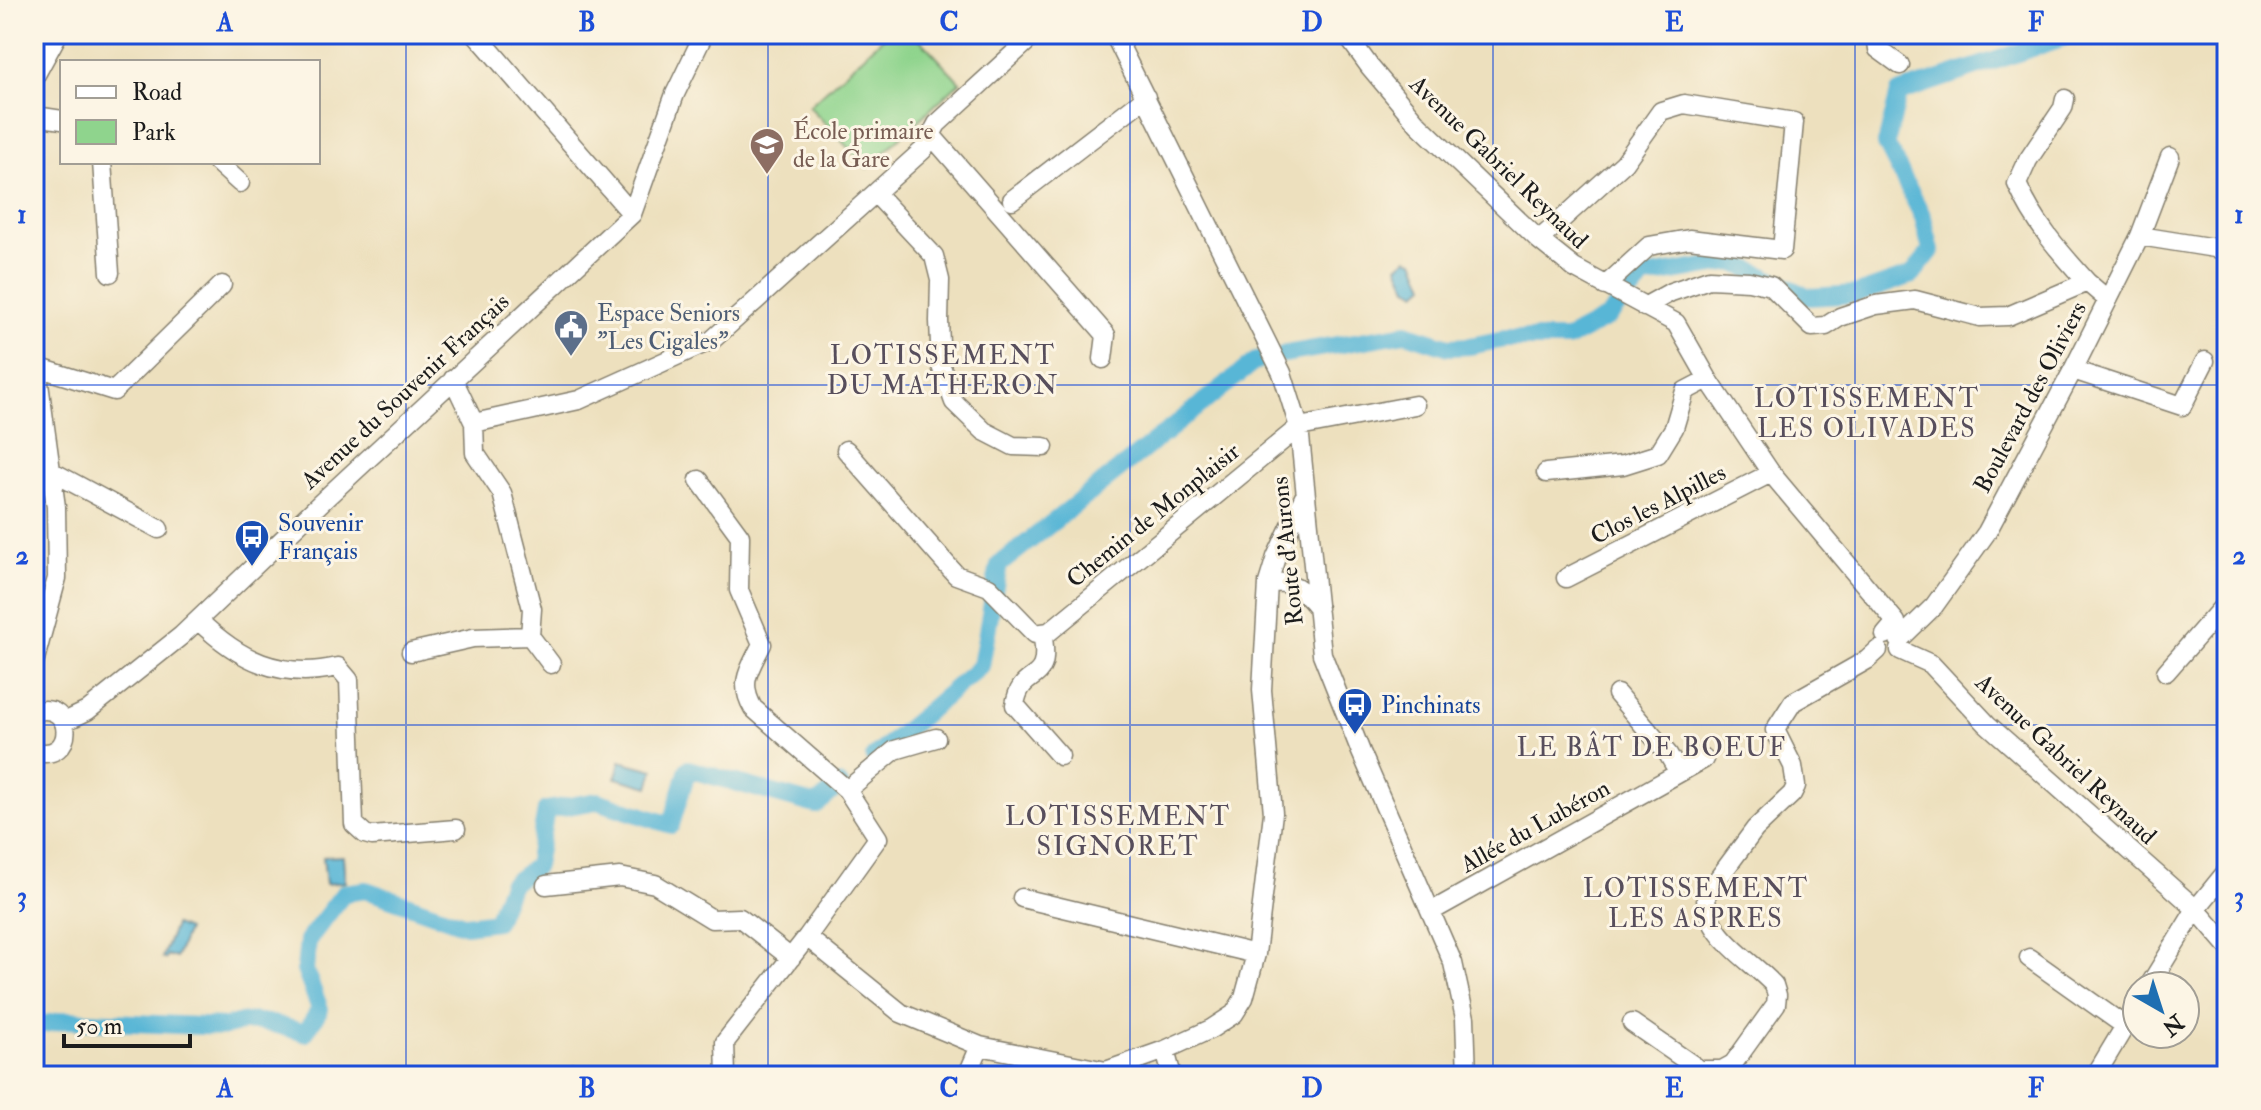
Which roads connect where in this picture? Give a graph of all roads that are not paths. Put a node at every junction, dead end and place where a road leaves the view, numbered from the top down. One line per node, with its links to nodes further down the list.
1 (56, 34): 8 (street); 10 (street)
2 (476, 34): 22 (street)
3 (1035, 34): 15 (street)
4 (1114, 34): 11 (street, Route d'Aurons)
5 (1346, 34): 24 (street, Avenue Gabriel Reynaud)
6 (1876, 34): 9 (street)
7 (706, 35): 22 (street, Avenue du Souvenir Français)
8 (34, 59)
9 (1900, 65)
10 (34, 78)
11 (1146, 97): 21 (street); 41 (street, Route d'Aurons)
12 (2065, 99): 27 (street)
13 (37, 116): 14 (street)
14 (60, 120)
15 (932, 136): 20 (street); 33 (street)
16 (2170, 157): 23 (street, Boulevard des Oliviers)
17 (102, 164): 26 (street)
18 (219, 164): 19 (street)
19 (240, 183)
20 (876, 194): 40 (street); 42 (street)
21 (1012, 200)
22 (632, 214): 37 (street, Avenue du Souvenir Français)
23 (2140, 236): 25 (street); 30 (street, Boulevard des Oliviers)
24 (1539, 240): 29 (street, Avenue Gabriel Reynaud); 29 (street)
25 (2227, 250)
26 (110, 273)
27 (2087, 282): 30 (street); 31 (street)
28 (222, 285): 35 (street)
29 (1605, 286): 31 (street, Avenue Gabriel Reynaud)
30 (2108, 300): 36 (street, Boulevard des Oliviers)
31 (1644, 307): 38 (street, Avenue Gabriel Reynaud)
32 (34, 347): 35 (street)
33 (1103, 359)
34 (2205, 361): 36 (street)
35 (37, 367): 44 (street)
36 (2073, 370): 58 (street, Boulevard des Oliviers)
37 (453, 379): 40 (street); 54 (street, Avenue du Souvenir Français)
38 (1708, 379): 45 (street); 46 (street, Avenue Gabriel Reynaud)
39 (1415, 405): 41 (street)
40 (474, 423): 57 (street)
41 (1299, 427): 48 (street, Route d'Aurons); 56 (street, Chemin de Monplaisir)
42 (1044, 447)
43 (846, 450): 56 (street)
44 (51, 471): 49 (street); 55 (street)
45 (1546, 473)
46 (1771, 473): 50 (street, Clos les Alpilles); 58 (street, Avenue Gabriel Reynaud)
47 (699, 480): 71 (street)
48 (1305, 496): 51 (street); 53 (street, Route d'Aurons)
49 (159, 529)
50 (1566, 578)
51 (1268, 583): 53 (street); 80 (street)
52 (2227, 602): 62 (street)
53 (1319, 608): 77 (street, Route d'Aurons)
54 (198, 620): 65 (street, Avenue du Souvenir Français); 72 (street)
55 (39, 627): 60 (street)
56 (1039, 634): 68 (street)
57 (530, 636): 59 (street); 61 (street)
58 (1891, 644): 76 (street, Avenue Gabriel Reynaud); 84 (street, Boulevard des Oliviers)
59 (411, 652)
60 (34, 663)
61 (551, 664)
62 (2166, 672)
63 (1617, 694): 70 (street)
64 (34, 712): 65 (street)
65 (64, 722): 67 (street)
66 (936, 738): 71 (street)
67 (34, 751)
68 (1060, 756)
69 (1704, 759): 70 (street, Allée du Lubéron)
70 (1679, 773): 77 (street, Allée du Lubéron)
71 (847, 790): 78 (street)
72 (456, 829)
73 (2227, 871): 76 (street)
74 (546, 885): 81 (street)
75 (1022, 898): 80 (street)
76 (2196, 909): 79 (street, Avenue Gabriel Reynaud); 83 (street)
77 (1432, 911): 92 (street, Route d'Aurons)
78 (807, 937): 81 (street); 87 (street)
79 (2227, 945)
80 (1256, 954): 88 (street)
81 (791, 958): 89 (street)
82 (2029, 958): 85 (street)
83 (2159, 970)
84 (1632, 1023)
85 (2121, 1023)
86 (2121, 1033): 93 (street)
87 (980, 1046): 88 (street); 90 (street)
88 (1165, 1050): 91 (street)
89 (726, 1076)
90 (967, 1076)
91 (1172, 1076)
92 (1467, 1076)
93 (2095, 1076)

